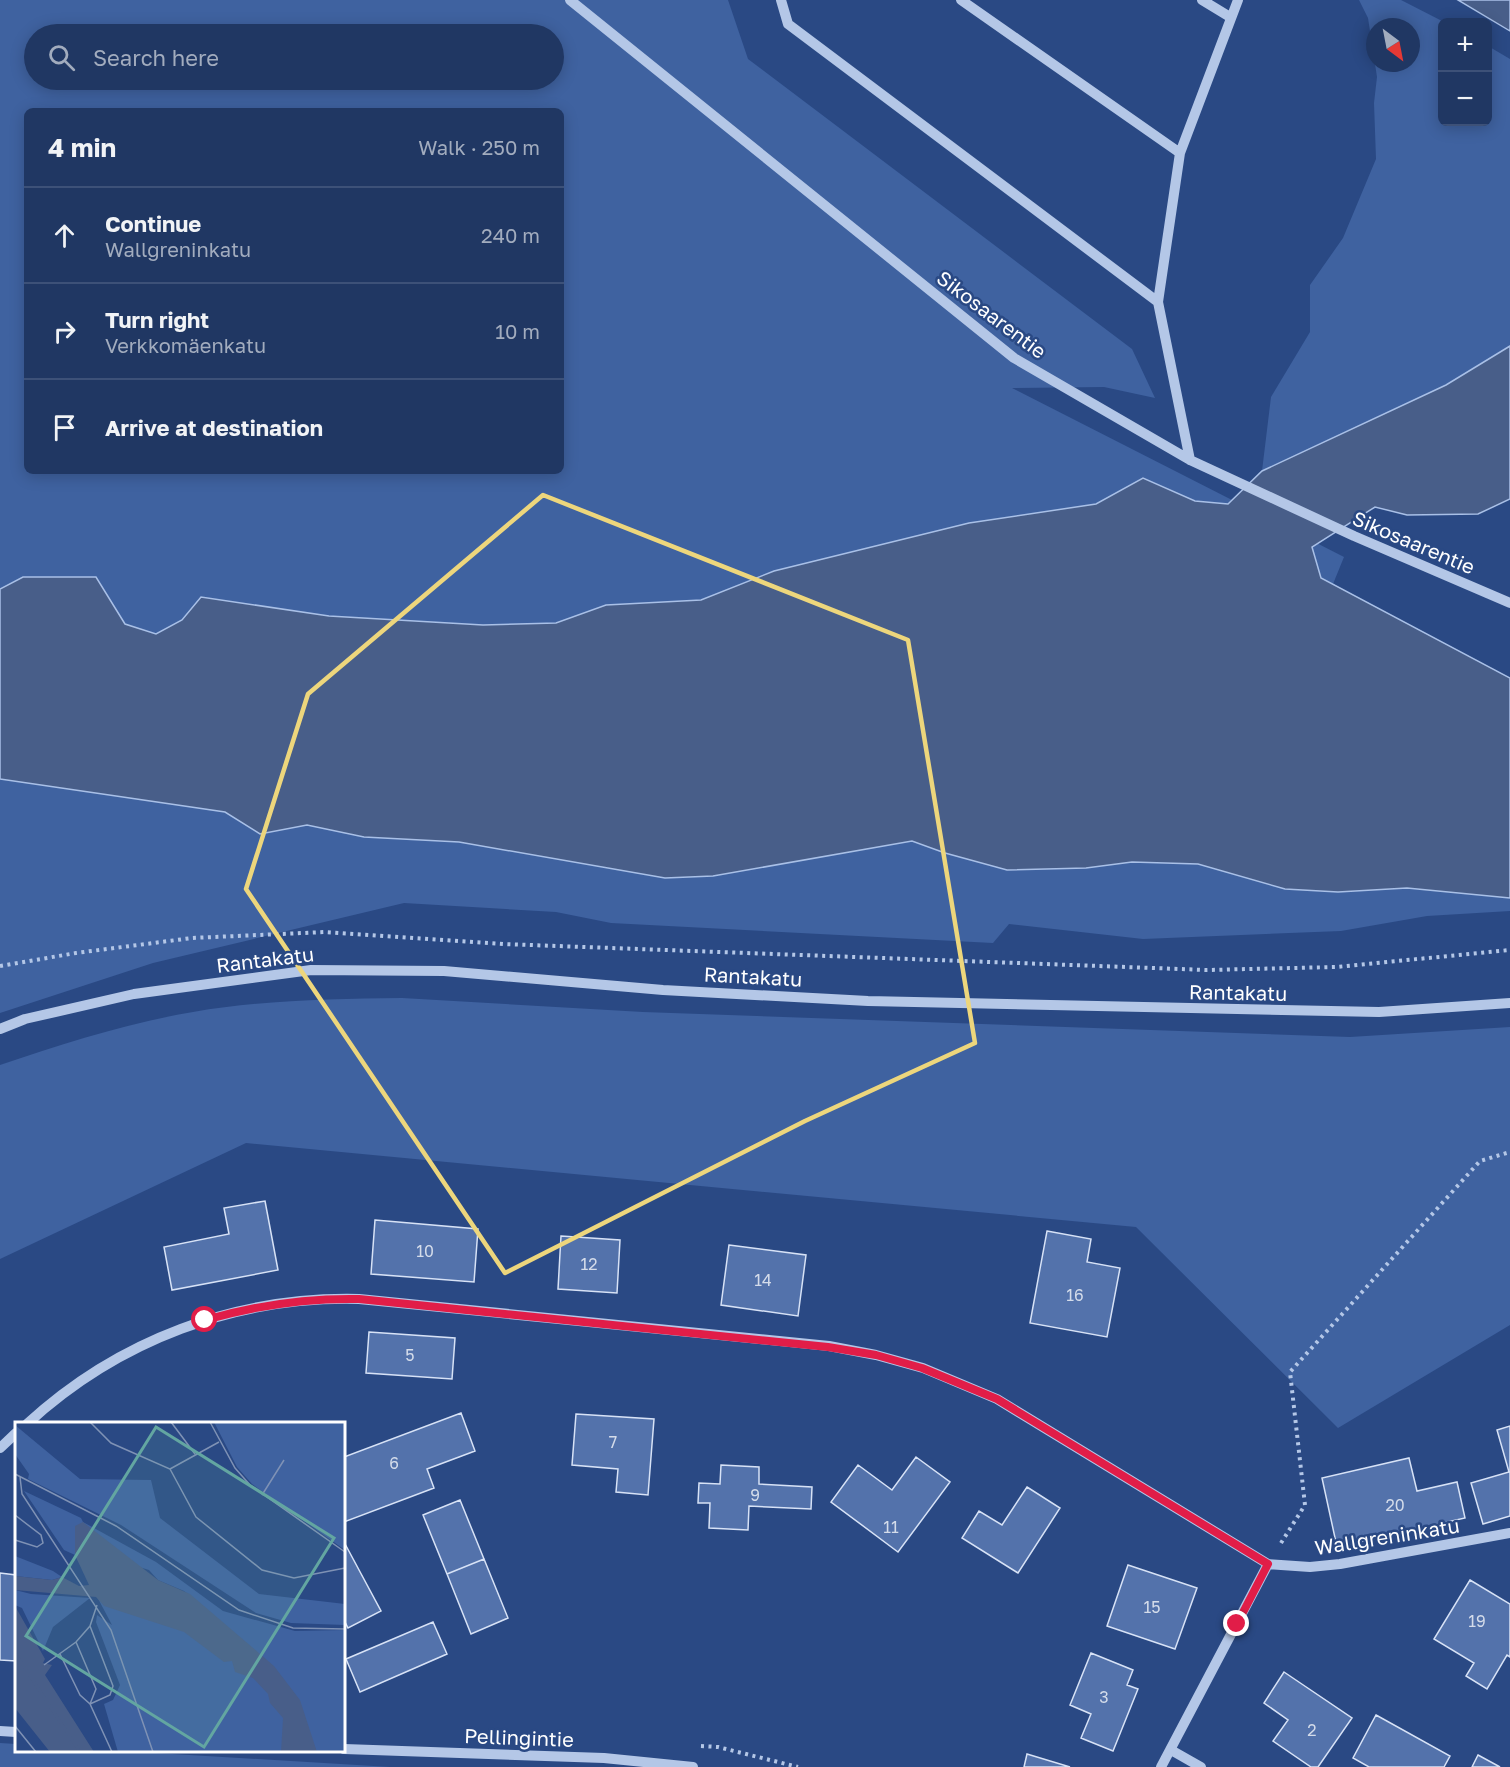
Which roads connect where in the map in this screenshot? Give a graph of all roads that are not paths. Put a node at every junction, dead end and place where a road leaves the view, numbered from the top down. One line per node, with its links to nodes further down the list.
1 (570, 0): 9 (street, Sikosaarentie)
2 (781, 0): 8 (street)
3 (961, 0): 7 (street)
4 (1202, 0): 6 (street)
5 (1238, 0): 6 (street)
6 (1230, 17): 7 (street)
7 (1179, 153): 8 (street)
8 (1158, 302): 9 (street)
9 (1190, 460): 10 (street, Sikosaarentie)
10 (1510, 603)
11 (1510, 1004): 12 (street, Rantakatu)
12 (0, 1029)
13 (29, 1422): 17 (street, Wallgreninkatu)
14 (15, 1434): 15 (street)
15 (0, 1448)
16 (1510, 1533): 17 (street, Wallgreninkatu)
17 (1268, 1564): 21 (street)
18 (0, 1731): 19 (street)
19 (15, 1732)
20 (345, 1749): 22 (street, Pellingintie)
21 (1171, 1750): 24 (street); 25 (street)
22 (604, 1762): 23 (street, Pellingintie)
23 (693, 1767)
24 (1161, 1767)
25 (1201, 1767)

